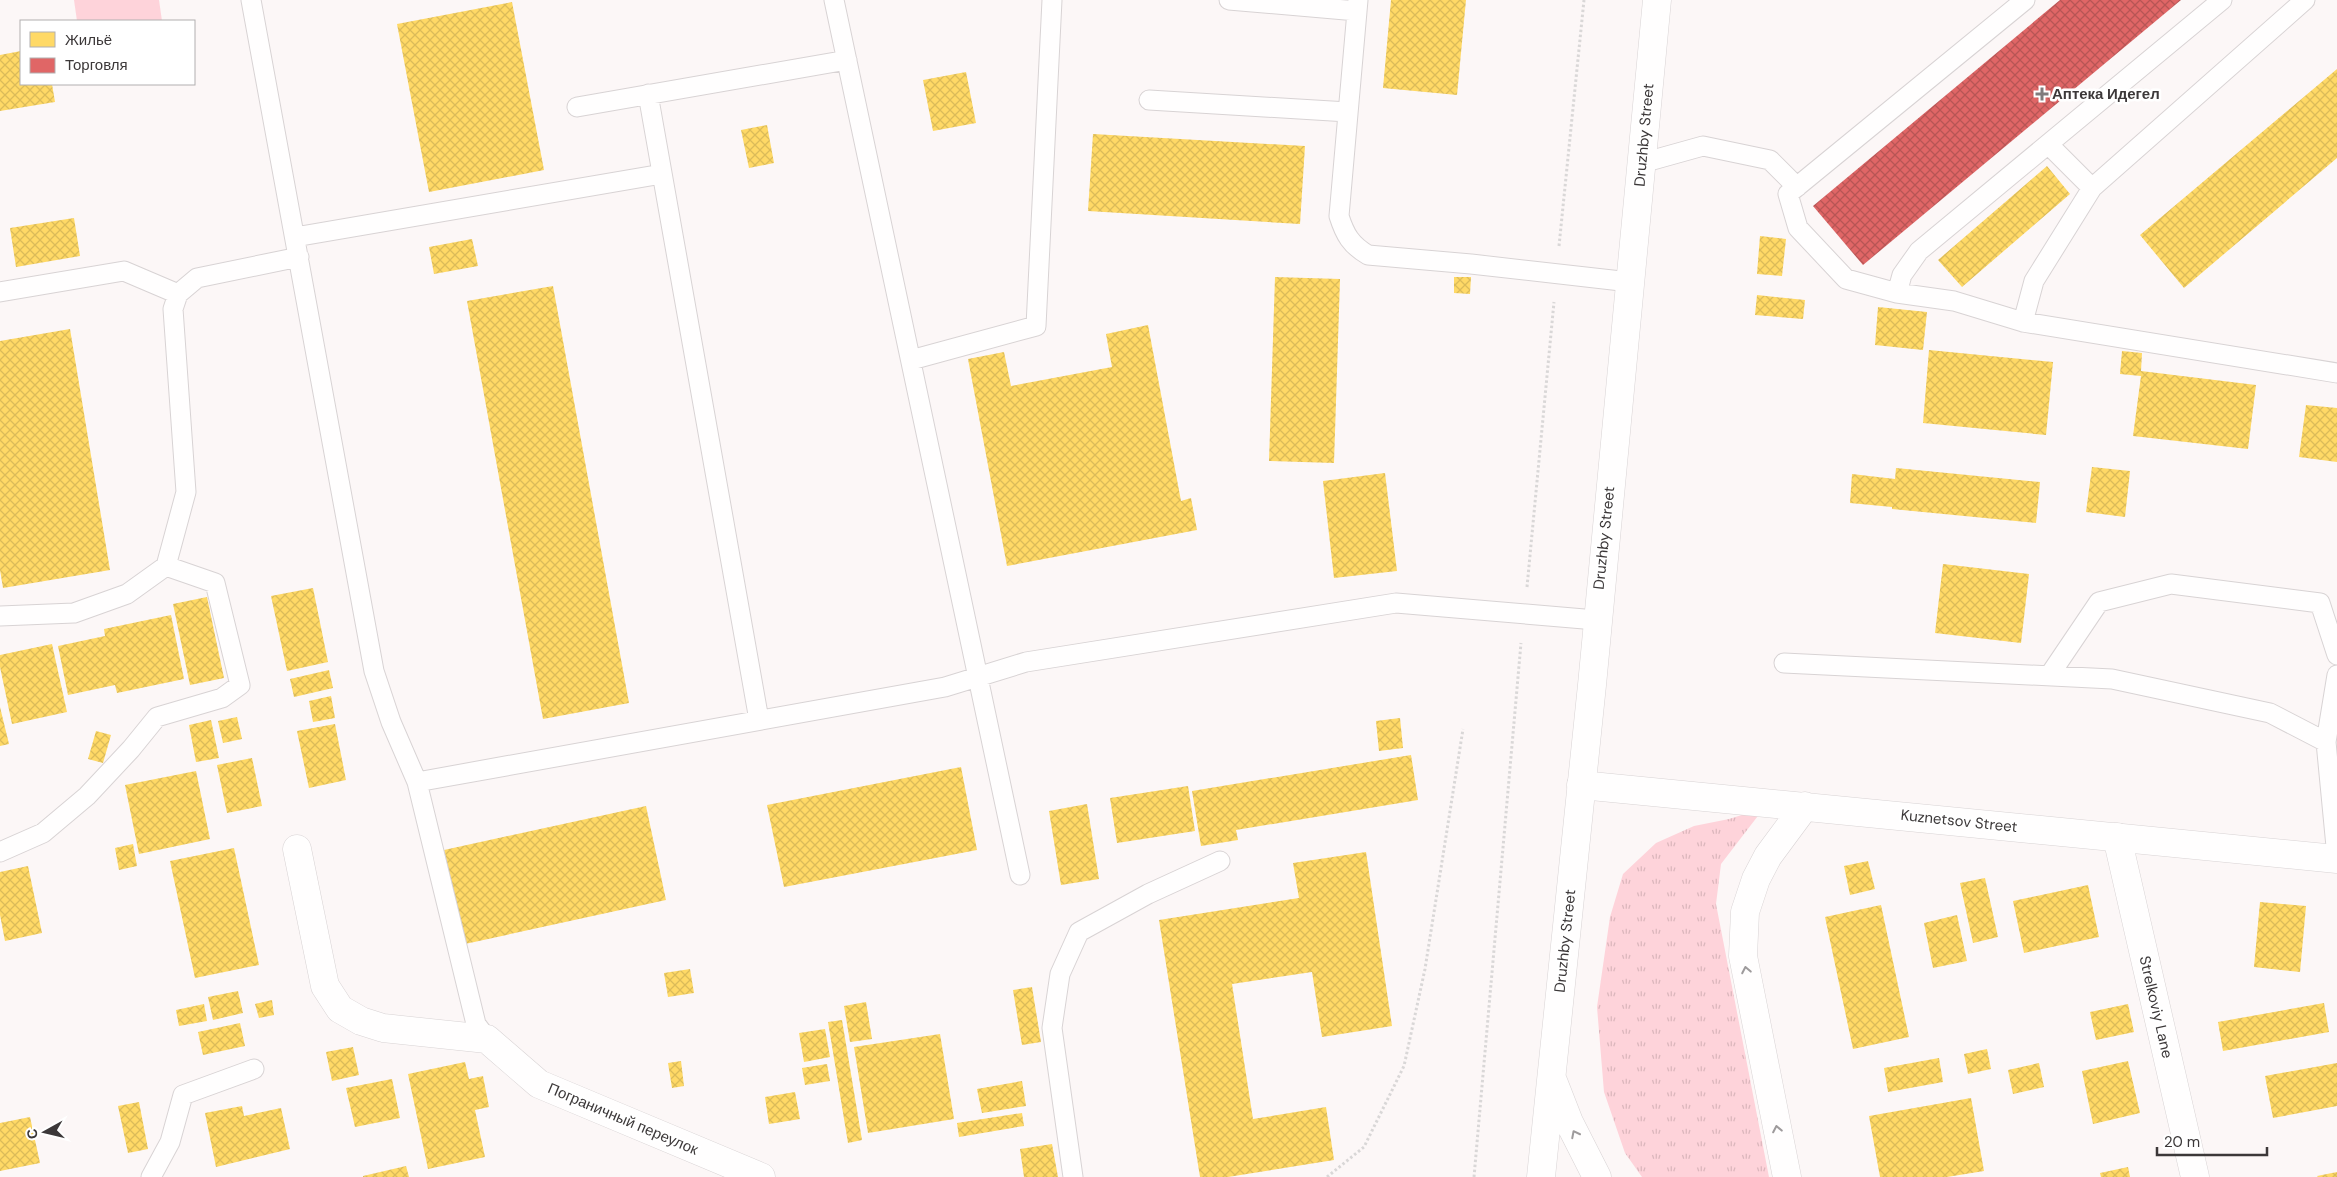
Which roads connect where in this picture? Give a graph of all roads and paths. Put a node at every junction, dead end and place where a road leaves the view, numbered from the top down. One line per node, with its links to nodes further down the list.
1 (251, 0): 20 (lane)
2 (834, 0): 10 (lane)
3 (1052, 0): 27 (lane)
4 (1229, 0): 9 (lane)
5 (1657, 0): 16 (street, Druzhby Street)
6 (2025, 0): 18 (lane)
7 (2222, 0): 15 (lane)
8 (2305, 0): 19 (lane)
9 (1357, 6): 14 (lane)
10 (847, 60): 11 (lane); 27 (lane)
11 (648, 94): 13 (lane); 17 (lane)
12 (1149, 100): 14 (lane)
13 (577, 106)
14 (1348, 112): 22 (lane)
15 (2049, 145): 19 (lane); 24 (lane)
16 (1642, 163): 18 (lane); 22 (street, Druzhby Street)
17 (662, 174): 20 (lane); 37 (lane)
18 (1796, 187): 24 (lane)
19 (2092, 188): 26 (lane)
20 (295, 237): 21 (lane)
21 (299, 258): 25 (lane); 40 (lane)
22 (1630, 282): 31 (street, Druzhby Street)
23 (0, 292): 25 (lane)
24 (1897, 293): 26 (lane)
25 (178, 294): 29 (lane)
26 (2023, 322): 28 (lane)
27 (911, 360): 35 (lane)
28 (2337, 373)
29 (166, 566): 30 (lane); 45 (lane)
30 (0, 616)
31 (1596, 620): 35 (lane); 41 (street, Druzhby Street)
32 (2337, 655): 36 (lane)
33 (1784, 663): 36 (lane)
34 (2337, 675): 39 (lane)
35 (978, 676): 37 (lane); 48 (lane)
36 (2049, 676): 39 (lane)
37 (759, 720): 40 (lane)
38 (1463, 729): 55 (path)
39 (2326, 742): 46 (lane)
40 (417, 782): 49 (lane)
41 (1581, 785): 42 (street, Kuznetsov Street); 51 (street, Druzhby Street)
42 (1805, 806): 43 (street, Kuznetsov Street); 58 (street, one-way to 42)
43 (2117, 837): 46 (street, Kuznetsov Street); 59 (street, Strelkoviy Lane)
44 (297, 849): 49 (street)
45 (0, 852)
46 (2337, 858)
47 (1220, 862): 54 (lane)
48 (1020, 875)
49 (487, 1038): 53 (street, Пограничный переулок)
50 (254, 1069): 52 (lane)
51 (1550, 1076): 56 (street, Druzhby Street); 57 (street, Druzhby Street, one-way to 51)
52 (151, 1177)
53 (761, 1177)
54 (1073, 1177)
55 (1327, 1177)
56 (1540, 1177)
57 (1597, 1177)
58 (1787, 1177)
59 (2195, 1177)

